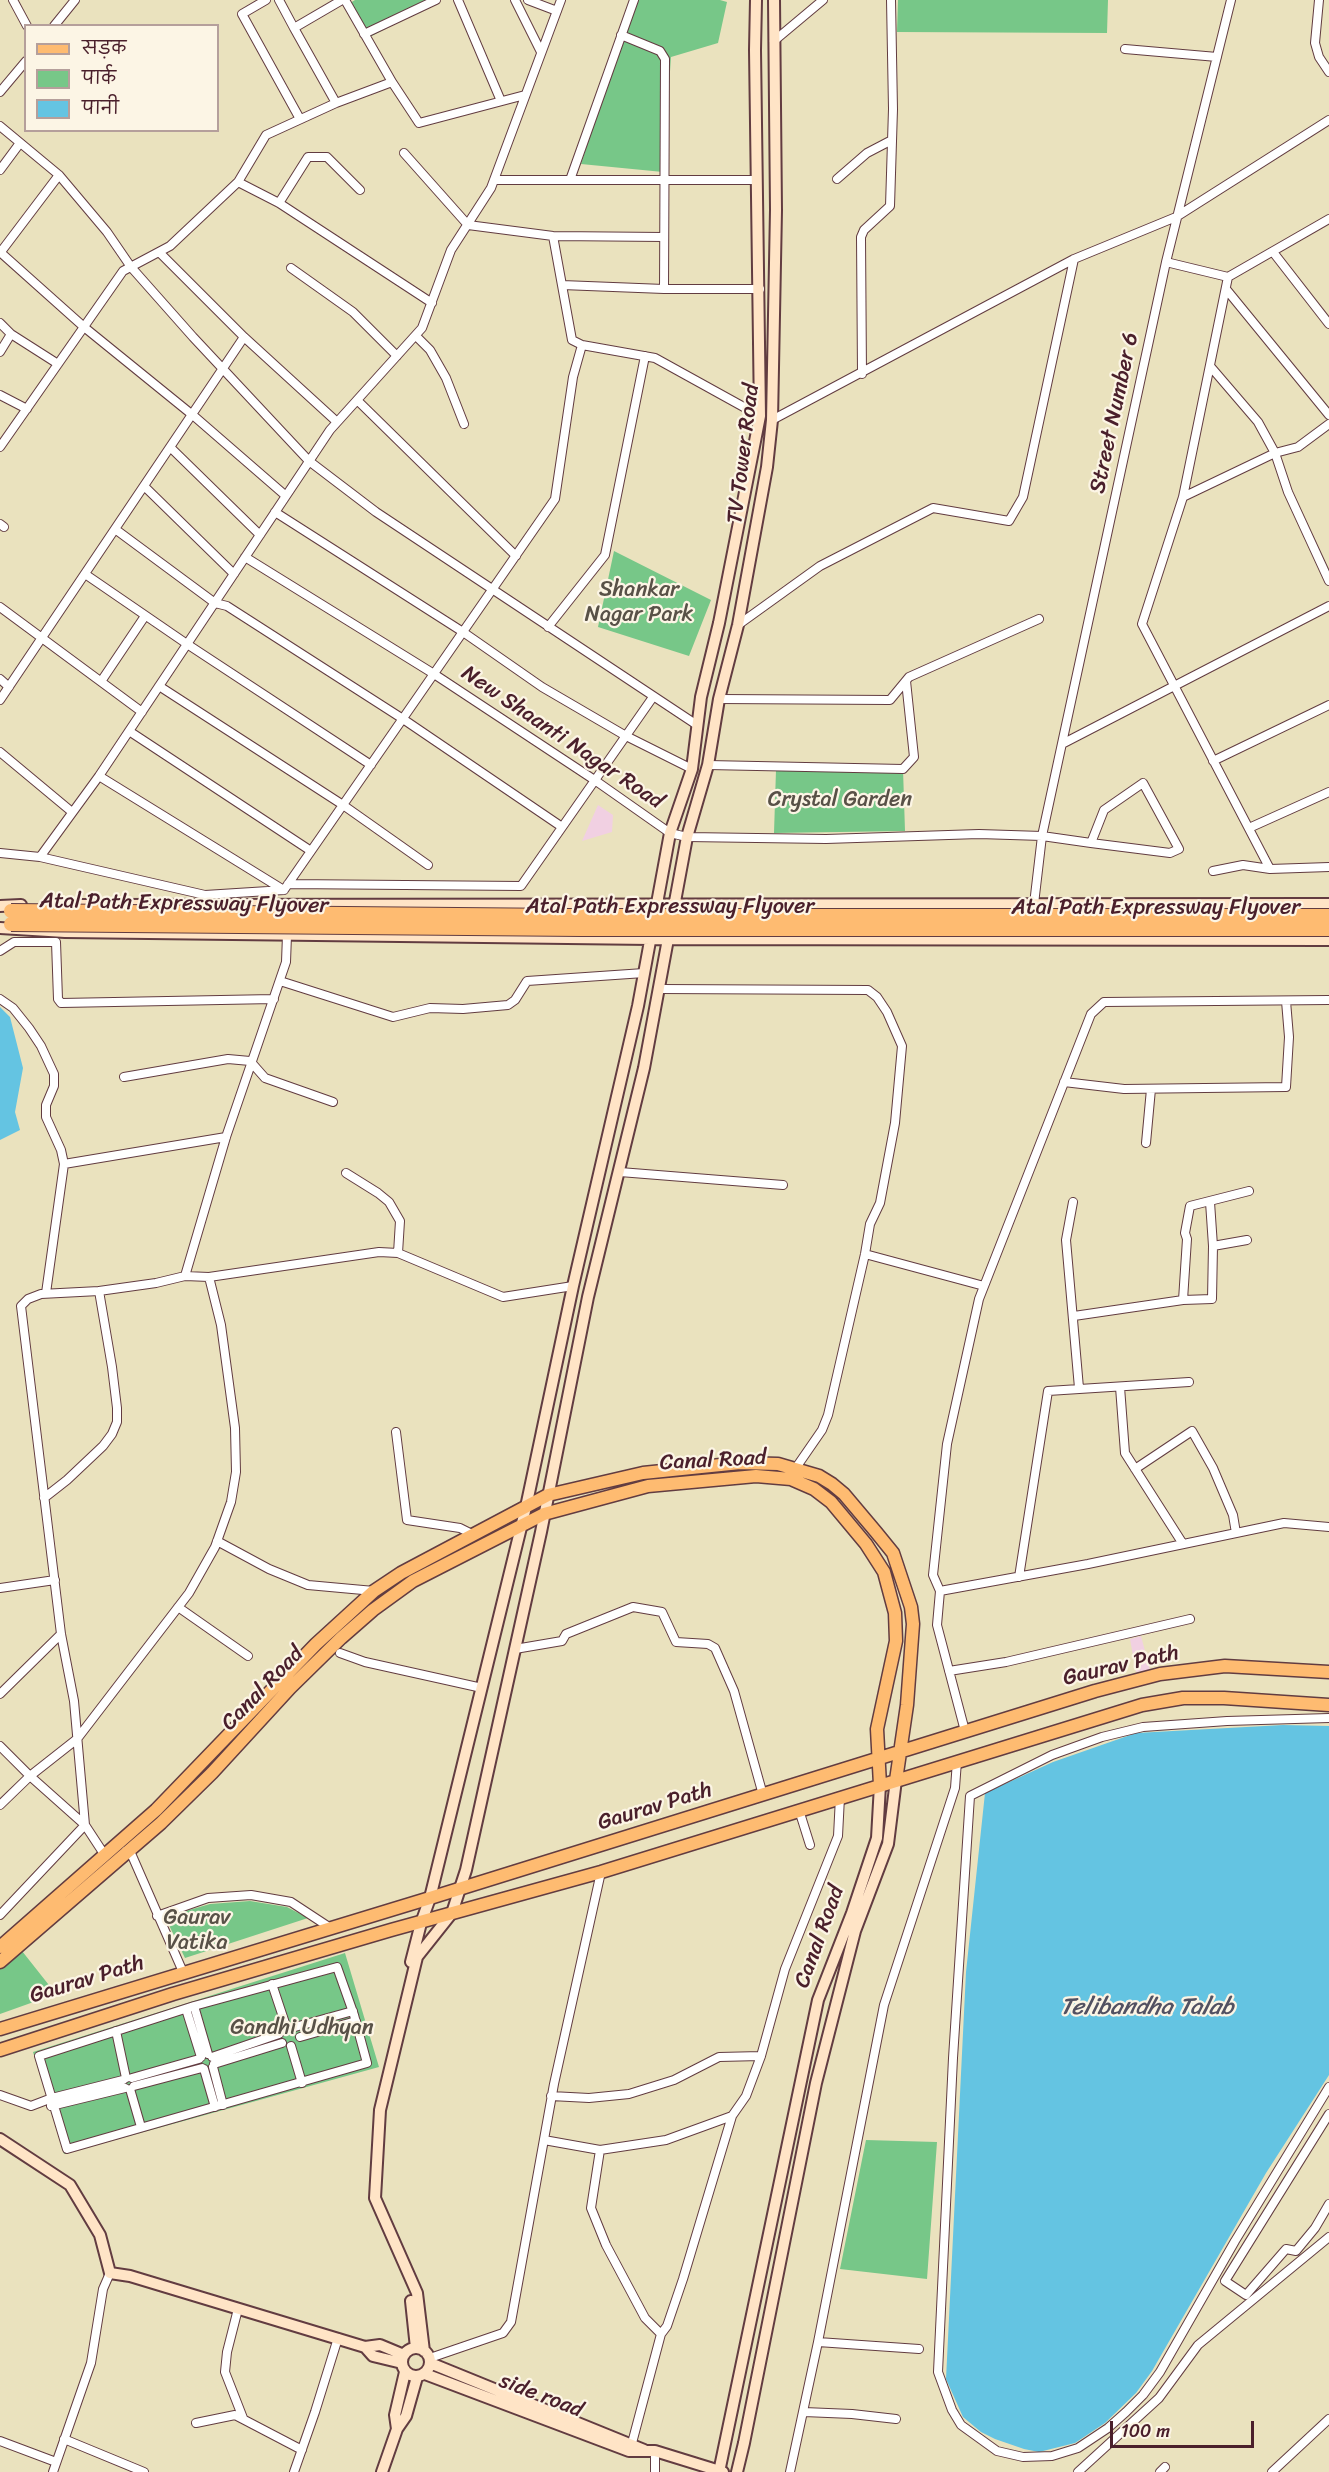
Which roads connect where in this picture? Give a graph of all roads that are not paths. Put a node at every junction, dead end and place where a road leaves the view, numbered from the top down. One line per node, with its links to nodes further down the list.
1 (13, 0): 19 (street)
2 (75, 0): 20 (street)
3 (266, 0): 35 (street)
4 (279, 0): 21 (street)
5 (344, 0): 21 (street); 22 (street)
6 (435, 0): 22 (street)
7 (458, 0): 33 (street)
8 (515, 0): 26 (street)
9 (528, 0): 18 (street)
10 (561, 0): 18 (street)
11 (634, 0): 23 (street)
12 (756, 0): 47 (main road, TV Tower Road)
13 (774, 0): 24 (main road, TV Tower Road)
14 (823, 0): 24 (street)
15 (891, 0): 38 (street)
16 (1231, 0): 27 (street, Street Number 6)
17 (1318, 0): 29 (street)
18 (557, 11): 26 (street)
19 (26, 24)
20 (56, 24)
21 (294, 28): 34 (street)
22 (364, 34): 30 (street)
23 (621, 35): 45 (street); 46 (street)
24 (774, 40): 89 (main road, TV Tower Road)
25 (1125, 49): 27 (street)
26 (542, 52): 32 (street)
27 (1217, 57): 51 (street, Street Number 6)
28 (24, 63): 31 (street)
29 (1329, 72)
30 (392, 82): 33 (street); 34 (street)
31 (0, 92)
32 (525, 95): 33 (street); 44 (street)
33 (501, 101)
34 (336, 103): 35 (street)
35 (300, 119): 48 (street)
36 (1329, 120): 51 (street)
37 (0, 126): 39 (street)
38 (890, 141): 43 (street); 82 (street)
39 (20, 143): 41 (street); 42 (street)
40 (404, 153): 53 (street)
41 (0, 170)
42 (58, 175): 58 (street); 61 (street)
43 (837, 179)
44 (494, 180): 45 (street); 53 (street)
45 (570, 180): 46 (street)
46 (663, 180): 47 (street); 55 (street)
47 (758, 180): 66 (main road, TV Tower Road)
48 (238, 182): 50 (street); 56 (street)
49 (360, 190): 50 (street)
50 (279, 203): 68 (street)
51 (1176, 217): 59 (street); 60 (street, Street Number 6)
52 (1329, 219): 57 (street)
53 (468, 225): 54 (street); 68 (street)
54 (553, 236): 55 (street); 64 (street)
55 (664, 237): 65 (street)
56 (159, 252): 61 (street); 74 (street)
57 (1273, 252): 63 (street); 70 (street)
58 (0, 253): 71 (street)
59 (1074, 259): 82 (street); 114 (street)
60 (1166, 262): 63 (street); 135 (street, Street Number 6)
61 (131, 267): 71 (street); 81 (street)
62 (291, 268): 77 (street)
63 (1228, 277): 67 (street)
64 (562, 285): 65 (street); 75 (street)
65 (664, 289): 66 (street)
66 (760, 289): 88 (main road, TV Tower Road)
67 (1226, 289): 80 (street); 87 (street)
68 (432, 303): 73 (street)
69 (0, 323): 72 (street)
70 (1329, 324)
71 (84, 327): 79 (street); 86 (street)
72 (11, 334): 76 (street); 79 (street)
73 (416, 336): 77 (street); 91 (street)
74 (244, 337): 81 (street); 90 (street)
75 (582, 345): 78 (street); 103 (street)
76 (0, 352)
77 (397, 356): 84 (street)
78 (645, 356): 88 (street); 115 (street)
79 (58, 364): 85 (street)
80 (1210, 366): 95 (street); 99 (street)
81 (222, 370): 86 (street); 96 (street)
82 (862, 374): 89 (street)
83 (0, 396): 85 (street)
84 (357, 400): 90 (street); 103 (street)
85 (27, 409): 93 (street)
86 (192, 415): 94 (street); 98 (street)
87 (1329, 415)
88 (760, 416): 132 (main road, TV Tower Road)
89 (772, 420): 114 (main road, TV Tower Road)
90 (337, 422): 96 (street)
91 (465, 424)
92 (1329, 424): 95 (street)
93 (0, 447)
94 (170, 447): 97 (street); 102 (street)
95 (1275, 453): 99 (street); 107 (street)
96 (309, 461): 98 (street); 108 (street)
97 (144, 486): 101 (street); 106 (street)
98 (286, 496): 100 (street)
99 (1183, 497): 124 (street)
100 (276, 512): 102 (street); 116 (street)
101 (115, 529): 105 (street); 109 (street)
102 (260, 534): 104 (street)
103 (516, 556): 108 (street)
104 (245, 557): 106 (street); 119 (street, New Shaanti Nagar Road)
105 (85, 574): 112 (street); 117 (street)
106 (234, 574): 109 (street)
107 (1329, 580)
108 (493, 589): 115 (street); 116 (street)
109 (215, 603): 118 (street); 131 (street)
110 (1329, 606): 124 (street)
111 (0, 607): 117 (street)
112 (145, 616): 118 (street); 121 (street)
113 (1039, 619): 122 (street)
114 (738, 625): 127 (main road, TV Tower Road)
115 (548, 627): 126 (street)
116 (463, 632): 119 (street); 134 (street)
117 (42, 638): 121 (street); 125 (street)
118 (187, 644): 123 (street); 138 (street)
119 (434, 674): 131 (street); 142 (street, New Shaanti Nagar Road)
120 (0, 679): 125 (street)
121 (102, 680): 130 (street)
122 (906, 681): 127 (street); 139 (street)
123 (159, 686): 130 (street); 144 (street)
124 (1174, 686): 135 (street); 137 (street)
125 (9, 687): 128 (street)
126 (653, 697): 132 (street); 134 (street)
127 (719, 699): 139 (main road, TV Tower Road)
128 (0, 700)
129 (1328, 709): 137 (street)
130 (142, 712): 133 (street)
131 (403, 719): 138 (street); 146 (street)
132 (697, 726): 140 (main road, TV Tower Road)
133 (129, 731): 141 (street); 152 (street)
134 (626, 736): 140 (street); 142 (street)
135 (1062, 744): 149 (street, Street Number 6)
136 (0, 752): 145 (street)
137 (1213, 761): 147 (street)
138 (371, 765): 144 (street)
139 (708, 765): 150 (main road, TV Tower Road)
140 (692, 769): 148 (main road, TV Tower Road)
141 (99, 776): 145 (street); 159 (street)
142 (596, 781): 146 (street); 148 (street, New Shaanti Nagar Road)
143 (1329, 792): 147 (street)
144 (343, 805): 152 (street); 155 (street)
145 (72, 812): 154 (street)
146 (562, 827): 159 (street)
147 (1249, 828): 157 (street)
148 (669, 832): 150 (street); 160 (main road, TV Tower Road)
149 (1042, 836): 150 (street); 151 (street); 162 (street, Street Number 6)
150 (687, 837): 161 (main road, TV Tower Road)
151 (1091, 843): 151 (street)
152 (311, 851): 159 (street)
153 (0, 853): 154 (street)
154 (39, 857): 159 (street)
155 (428, 865)
156 (1329, 867): 157 (street)
157 (1270, 868): 158 (street)
158 (1213, 871)
159 (286, 887)
160 (657, 904): 161 (main road); 165 (main road); 168 (main road, TV Tower Road)
161 (674, 904): 162 (main road); 169 (main road, TV Tower Road)
162 (1034, 904): 163 (main road)
163 (1329, 904)
164 (1329, 916): 165 (highway, Atal Path Expressway Flyover, bridge)
165 (5, 917): 166 (highway, Atal Path Expressway Flyover, bridge); 167 (main road)
166 (1329, 929)
167 (287, 935): 168 (main road); 173 (street)
168 (651, 939): 169 (main road); 172 (main road, TV Tower Road)
169 (668, 939): 170 (main road); 174 (main road, TV Tower Road)
170 (1329, 940)
171 (0, 951): 176 (street)
172 (644, 973): 173 (street); 179 (main road, TV Tower Road)
173 (280, 981): 176 (street)
174 (660, 989): 180 (main road, TV Tower Road); 198 (street)
175 (0, 999): 188 (street)
176 (274, 999): 181 (street)
177 (1329, 1000): 178 (street)
178 (1286, 1001): 183 (street); 184 (street)
179 (638, 1006): 180 (main road); 201 (main road, TV Tower Road)
180 (656, 1009): 189 (main road, TV Tower Road)
181 (252, 1062): 182 (street); 185 (street); 186 (street)
182 (124, 1077)
183 (1064, 1082): 184 (street); 202 (street)
184 (1151, 1089): 187 (street)
185 (333, 1102)
186 (226, 1137): 188 (street); 199 (street)
187 (1146, 1143)
188 (64, 1164): 204 (street)
189 (620, 1172): 191 (street); 213 (main road, TV Tower Road)
190 (346, 1173): 197 (street)
191 (783, 1185)
192 (1249, 1191): 194 (street)
193 (1073, 1202): 206 (street)
194 (1210, 1202): 196 (street); 205 (street)
195 (1247, 1240): 196 (street)
196 (1213, 1246): 205 (street)
197 (398, 1252): 200 (street); 201 (street)
198 (865, 1254): 202 (street); 212 (street)
199 (185, 1276): 200 (street); 203 (street)
200 (208, 1277): 221 (street)
201 (573, 1286): 215 (main road, TV Tower Road)
202 (984, 1286): 226 (street)
203 (99, 1291): 204 (street); 214 (street)
204 (45, 1293): 214 (street)
205 (1183, 1300): 206 (street)
206 (1074, 1316): 209 (street)
207 (1189, 1382): 208 (street)
208 (1120, 1387): 209 (street); 211 (street)
209 (1079, 1388): 223 (street)
210 (396, 1432): 220 (street)
211 (1135, 1469): 219 (street); 222 (street)
212 (793, 1474): 213 (main road); 216 (main road, Canal Road); 243 (main road); 244 (main road, Canal Road)
213 (548, 1495): 215 (main road); 216 (main road, TV Tower Road)
214 (44, 1498): 224 (street)
215 (526, 1507): 217 (main road, TV Tower Road); 220 (main road)
216 (544, 1514): 217 (main road, Canal Road); 231 (main road, TV Tower Road)
217 (522, 1524): 236 (main road, TV Tower Road); 255 (main road, Canal Road)
218 (1329, 1527): 219 (street)
219 (1236, 1533): 222 (street)
220 (472, 1534): 227 (main road)
221 (217, 1541): 227 (street); 228 (street)
222 (1183, 1544): 223 (street)
223 (1019, 1576): 226 (street)
224 (55, 1580): 225 (street); 230 (street)
225 (0, 1588)
226 (940, 1591): 234 (street)
227 (374, 1592): 256 (main road)
228 (178, 1607): 233 (street); 241 (street)
229 (1190, 1619): 234 (street)
230 (61, 1634): 237 (street); 241 (street)
231 (515, 1649): 249 (street); 258 (main road, TV Tower Road)
232 (340, 1653): 236 (street)
233 (248, 1656)
234 (950, 1671): 240 (street)
235 (1329, 1672): 240 (main road, Gaurav Path)
236 (482, 1688): 259 (main road, TV Tower Road)
237 (0, 1694)
238 (1329, 1705): 245 (main road)
239 (1329, 1718): 284 (street)
240 (965, 1731): 243 (main road, Gaurav Path)
241 (77, 1739): 246 (street); 253 (street)
242 (0, 1746): 246 (street)
243 (900, 1752): 244 (main road, Gaurav Path); 247 (main road)
244 (878, 1759): 248 (main road, Canal Road); 249 (main road, Gaurav Path)
245 (957, 1761): 247 (main road); 301 (street)
246 (30, 1776): 251 (street); 253 (street)
247 (896, 1780): 248 (main road); 324 (main road, Canal Road)
248 (880, 1785): 250 (main road); 323 (main road, Canal Road)
249 (763, 1795): 258 (main road, Gaurav Path)
250 (840, 1797): 252 (main road); 280 (street)
251 (0, 1805)
252 (799, 1810): 254 (street); 257 (main road)
253 (86, 1825): 256 (street); 261 (street)
254 (810, 1845)
255 (130, 1851): 256 (street); 262 (street); 266 (main road, Canal Road)
256 (104, 1854): 265 (main road)
257 (601, 1872): 260 (main road); 286 (street)
258 (460, 1889): 259 (main road, Gaurav Path); 260 (main road, TV Tower Road)
259 (430, 1898): 263 (main road, TV Tower Road); 264 (main road, Gaurav Path)
260 (452, 1913): 263 (main road); 303 (main road, TV Tower Road)
261 (0, 1915)
262 (158, 1916): 264 (street); 267 (street)
263 (421, 1923): 279 (main road); 303 (main road, TV Tower Road)
264 (329, 1927): 267 (main road, Gaurav Path)
265 (0, 1947)
266 (0, 1962)
267 (183, 1972): 273 (main road, Gaurav Path)
268 (272, 1984): 269 (street); 270 (street); 271 (street)
269 (190, 2007): 274 (street); 281 (street)
270 (355, 2014): 272 (street); 276 (street); 283 (street)
271 (285, 2026)
272 (296, 2028)
273 (0, 2029)
274 (116, 2031): 282 (street); 287 (street)
275 (279, 2034): 281 (street)
276 (300, 2037)
277 (282, 2043): 281 (street)
278 (291, 2046): 283 (street)
279 (0, 2050)
280 (761, 2056): 286 (street); 290 (street)
281 (208, 2060): 282 (street); 288 (street)
282 (128, 2083): 287 (street); 288 (street); 291 (street)
283 (302, 2083): 288 (street)
284 (1329, 2087)
285 (0, 2095): 287 (street)
286 (551, 2096): 293 (street)
287 (53, 2102): 291 (street)
288 (219, 2106): 291 (street)
289 (1329, 2114): 295 (street)
290 (732, 2116): 294 (street); 299 (street)
291 (141, 2127)
292 (0, 2140): 297 (main road)
293 (544, 2140): 294 (street); 303 (street)
294 (600, 2150): 299 (street)
295 (1329, 2204)
296 (1329, 2237): 326 (street)
297 (110, 2273): 298 (main road, side road); 312 (street)
298 (238, 2309): 300 (main road, side road); 307 (street)
299 (661, 2334): 314 (street)
300 (338, 2338): 304 (main road, side road); 315 (street)
301 (818, 2342): 302 (street); 306 (street)
302 (919, 2349)
303 (425, 2355): 304 (main road); 305 (main road); 314 (main road, side road)
304 (404, 2363): 305 (main road, side road); 311 (main road)
305 (421, 2375): 311 (main road); 316 (main road, side road)
306 (804, 2412): 308 (street); 325 (street)
307 (243, 2418): 310 (street); 315 (street)
308 (896, 2419)
309 (1329, 2419): 327 (street)
310 (196, 2423)
311 (397, 2429): 321 (main road)
312 (64, 2439): 317 (street); 319 (street)
313 (0, 2441): 317 (street)
314 (632, 2443): 316 (main road, side road)
315 (302, 2450): 320 (street)
316 (649, 2450): 322 (street); 323 (main road, side road)
317 (56, 2462): 318 (street)
318 (53, 2472)
319 (144, 2472)
320 (294, 2472)
321 (382, 2472)
322 (656, 2472)
323 (721, 2472)
324 (737, 2472)
325 (790, 2472)
326 (1078, 2472)
327 (1272, 2472)

